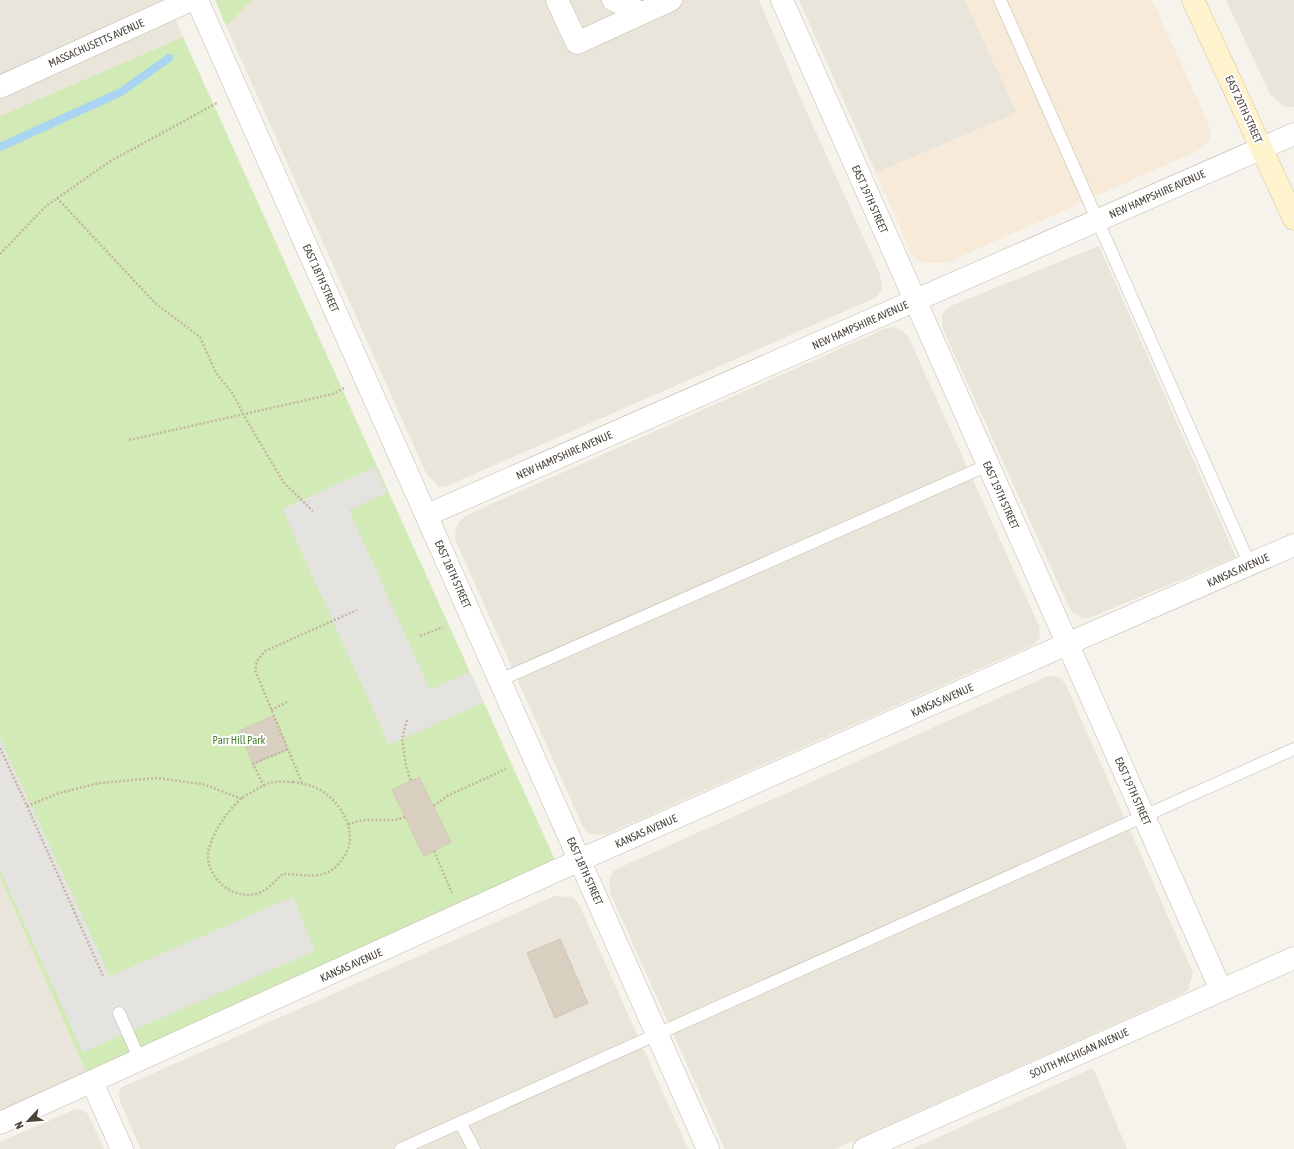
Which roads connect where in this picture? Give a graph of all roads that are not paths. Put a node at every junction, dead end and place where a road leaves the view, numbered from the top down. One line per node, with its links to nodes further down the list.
1 (191, 0): 10 (street, MASSACHUSETTS AVENUE)
2 (198, 0): 17 (street, EAST 18TH STREET)
3 (557, 0): 9 (street)
4 (613, 0): 9 (street)
5 (671, 0): 9 (street)
6 (782, 0): 15 (street, EAST 19TH STREET)
7 (1000, 0): 14 (lane)
8 (1193, 0): 12 (main road, EAST 20TH STREET)
9 (642, 13)
10 (0, 87)
11 (1294, 134): 12 (street, NEW HAMPSHIRE AVENUE)
12 (1262, 149): 13 (main road, EAST 20TH STREET); 14 (street, NEW HAMPSHIRE AVENUE)
13 (1294, 219)
14 (1097, 221): 15 (street, NEW HAMPSHIRE AVENUE); 19 (lane)
15 (915, 301): 16 (street, EAST 19TH STREET); 17 (street, NEW HAMPSHIRE AVENUE)
16 (988, 465): 20 (street, EAST 19TH STREET); 21 (lane)
17 (427, 515): 21 (street, EAST 18TH STREET)
18 (1294, 545): 19 (street, KANSAS AVENUE)
19 (1250, 565): 20 (street, KANSAS AVENUE)
20 (1067, 644): 23 (street, EAST 19TH STREET); 24 (street, KANSAS AVENUE)
21 (500, 680): 24 (street, EAST 18TH STREET)
22 (1294, 750): 23 (lane)
23 (1144, 816): 26 (street, EAST 19TH STREET); 28 (lane)
24 (580, 860): 28 (street, EAST 18TH STREET); 29 (street, KANSAS AVENUE)
25 (1294, 958): 26 (street, SOUTH MICHIGAN AVENUE)
26 (1221, 990): 37 (street, SOUTH MICHIGAN AVENUE)
27 (119, 1013): 29 (lane)
28 (657, 1034): 31 (lane); 36 (street, EAST 18TH STREET)
29 (140, 1060): 30 (street, KANSAS AVENUE)
30 (92, 1082): 32 (street, KANSAS AVENUE); 33 (street)
31 (460, 1122): 34 (lane); 35 (lane)
32 (0, 1123)
33 (122, 1149)
34 (401, 1149)
35 (474, 1149)
36 (708, 1149)
37 (864, 1149)

